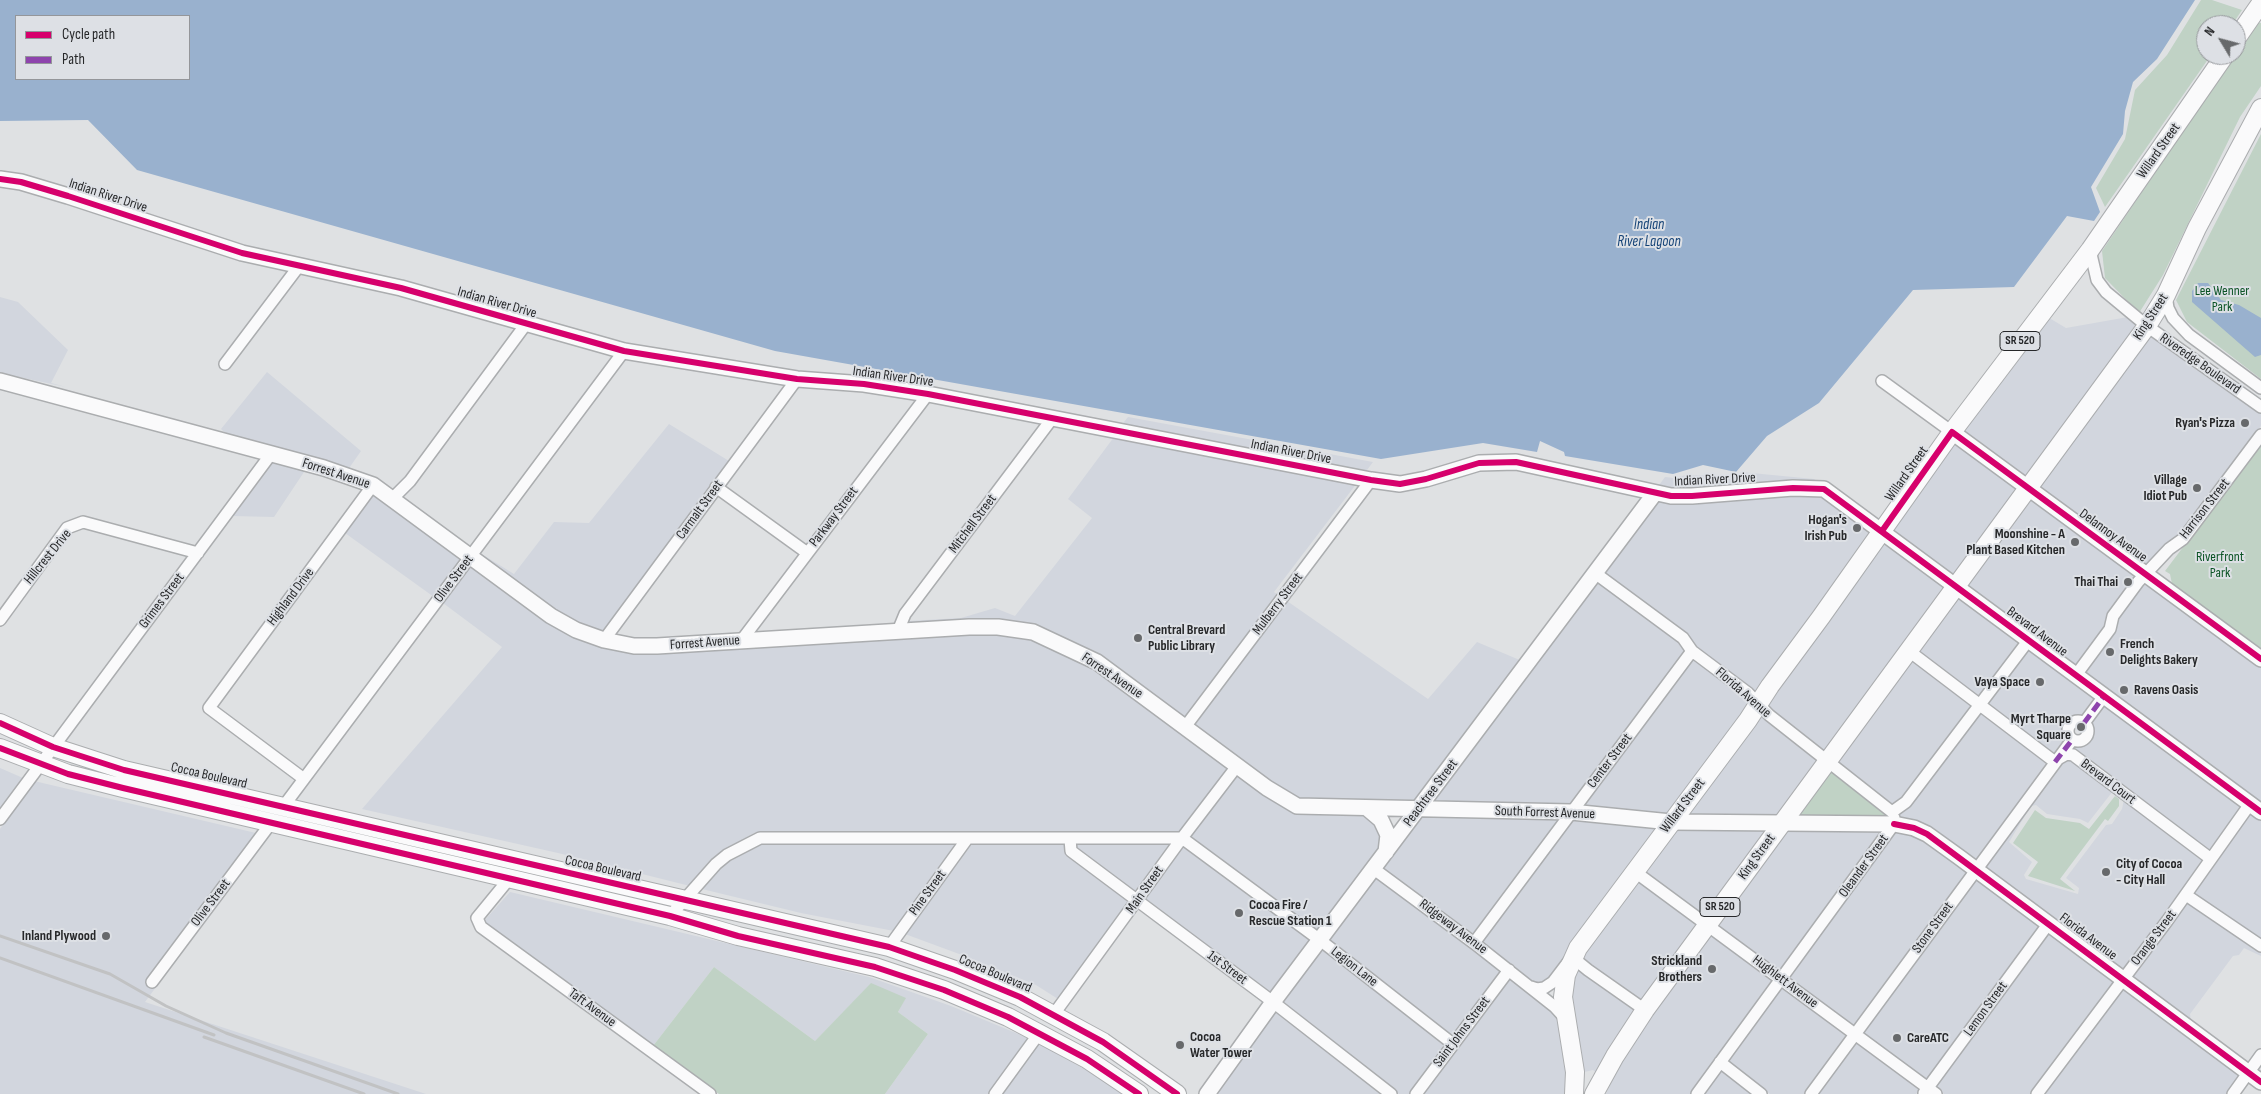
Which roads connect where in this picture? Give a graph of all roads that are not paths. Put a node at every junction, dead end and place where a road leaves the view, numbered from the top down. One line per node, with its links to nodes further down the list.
1 (2261, 3): 2 (main road)
2 (2246, 24)
3 (2218, 65): 6 (main road, Willard Street / SR 520)
4 (2261, 108): 8 (main road, King Street / SR 520)
5 (0, 179): 7 (street, Indian River Drive)
6 (2090, 250): 10 (street, Riveredge Boulevard); 20 (main road, Willard Street / SR 520)
7 (299, 266): 9 (street, Indian River Drive); 12 (street)
8 (2166, 295): 10 (main road, King Street / SR 520); 16 (street, Riveredge Boulevard)
9 (526, 324): 11 (street, Indian River Drive); 29 (street)
10 (2147, 326): 18 (street, Riveredge Boulevard); 27 (main road, King Street / SR 520)
11 (624, 351): 13 (street, Indian River Drive); 33 (street, Olive Street)
12 (225, 364)
13 (796, 379): 17 (street, Indian River Drive); 25 (street, Carmalt Street)
14 (0, 381): 22 (street, Forrest Avenue)
15 (1882, 381): 20 (street, Delannoy Avenue)
16 (2261, 388)
17 (928, 394): 19 (street, Indian River Drive); 31 (street, Parkway Street)
18 (2261, 407)
19 (1052, 420): 23 (street, Indian River Drive); 38 (street, Mitchell Street)
20 (1952, 432): 27 (street, Delannoy Avenue); 30 (main road, Willard Street / SR 520)
21 (2261, 435): 35 (street, Harrison Street)
22 (271, 454): 24 (street, Forrest Avenue); 32 (street, Grimes Street)
23 (1371, 480): 28 (street, Indian River Drive); 50 (street, Mulberry Street)
24 (374, 485): 29 (street, Forrest Avenue); 57 (street, Highland Drive)
25 (716, 487): 31 (street); 39 (street, Carmalt Street)
26 (1793, 488): 28 (street, Indian River Drive); 30 (street, Brevard Avenue)
27 (2028, 489): 35 (street, Delannoy Avenue); 36 (main road, King Street / SR 520)
28 (1654, 493): 34 (street, Peachtree Street)
29 (393, 498): 33 (street, Forrest Avenue)
30 (1882, 531): 36 (street, Brevard Avenue); 47 (main road, Willard Street / SR 520)
31 (806, 552): 40 (street, Parkway Street)
32 (198, 553): 37 (street, Hillcrest Drive); 51 (street, Grimes Street)
33 (470, 556): 39 (street, Forrest Avenue); 57 (street, Olive Street)
34 (1595, 573): 42 (street, Florida Avenue); 62 (street, Peachtree Street)
35 (2146, 575): 44 (street, Delannoy Avenue); 45 (street, Harrison Street)
36 (1956, 586): 41 (street, Brevard Avenue); 43 (main road, SR 520)
37 (0, 620)
38 (898, 631): 40 (street, Forrest Avenue); 50 (street, Forrest Avenue)
39 (604, 640): 40 (street, Forrest Avenue)
40 (741, 641)
41 (2028, 641): 45 (street, Brevard Avenue); 48 (street, Oleander Street)
42 (1692, 651): 47 (street, Florida Avenue); 63 (street, Center Street)
43 (1908, 651): 48 (street); 53 (main road, King Street / SR 520)
44 (2261, 659)
45 (2076, 675): 46 (street, Brevard Avenue)
46 (2104, 696): 54 (street); 60 (street, Brevard Avenue)
47 (1758, 704): 53 (street, Florida Avenue); 66 (main road, Willard Street / SR 520)
48 (1980, 704): 54 (street); 64 (street, Oleander Street)
49 (0, 723): 51 (main road, Cocoa Boulevard)
50 (1185, 727): 56 (street, Forrest Avenue)
51 (53, 747): 55 (street, Grimes Street); 59 (main road, Cocoa Boulevard)
52 (0, 748): 55 (main road)
53 (1828, 760): 64 (street, Florida Avenue); 68 (main road, King Street / SR 520)
54 (2056, 762): 74 (street, Brevard Court); 76 (street, Stone Street)
55 (40, 764): 58 (main road); 65 (street, Grimes Street)
56 (1237, 766): 61 (street, Forrest Avenue); 70 (street, Main Street)
57 (304, 779): 59 (street, Olive Street)
58 (164, 798): 59 (main road); 67 (main road)
59 (283, 807): 69 (main road, Cocoa Boulevard)
60 (2256, 808): 74 (street, Orange Street)
61 (1368, 809): 62 (street, Forrest Avenue); 73 (street)
62 (1419, 810): 63 (street, South Forrest Avenue); 73 (street, Peachtree Street)
63 (1571, 812): 66 (street, South Forrest Avenue); 86 (street, Center Street)
64 (1893, 818): 68 (street, South Forrest Avenue); 76 (street, Florida Avenue); 95 (street, Oleander Street)
65 (0, 819)
66 (1671, 822): 68 (street, South Forrest Avenue); 77 (main road, Willard Street / SR 520)
67 (271, 823): 69 (main road); 78 (main road); 96 (street, Olive Street)
68 (1782, 823): 84 (main road, King Street / SR 520)
69 (414, 838): 80 (main road, Cocoa Boulevard)
70 (1182, 838): 72 (street); 81 (street, Main Street); 85 (street, Legion Lane)
71 (968, 839): 72 (street); 80 (street); 88 (street, Pine Street)
72 (1070, 839): 81 (street, 1st Street)
73 (1386, 852): 75 (street, Peachtree Street)
74 (2212, 859): 79 (street, Orange Street)
75 (1374, 869): 85 (street, Peachtree Street); 86 (street, Ridgeway Avenue)
76 (1976, 870): 83 (street, Florida Avenue); 103 (street, Stone Street)
77 (1634, 871): 84 (street, Hughlett Avenue); 90 (main road, Willard Street / SR 520)
78 (509, 879): 82 (main road); 109 (street, Taft Avenue)
79 (2186, 895): 87 (street); 94 (street, Orange Street)
80 (685, 901): 82 (street); 88 (main road, Cocoa Boulevard)
81 (1137, 901): 98 (street, 1st Street); 100 (street, Main Street)
82 (670, 916): 89 (main road)
83 (2049, 924): 94 (street, Florida Avenue); 108 (street, Lemon Street)
84 (1707, 925): 95 (street, Hughlett Avenue); 99 (main road, King Street / SR 520)
85 (1320, 940): 98 (street, Peachtree Street); 104 (street, Legion Lane)
86 (1474, 943): 93 (street, Ridgeway Avenue)
87 (2259, 945)
88 (889, 947): 89 (main road); 91 (main road, Cocoa Boulevard)
89 (832, 956): 92 (main road)
90 (1572, 957): 97 (street); 99 (street); 101 (main road, Willard Street / SR 520)
91 (925, 959): 92 (main road); 100 (main road, Cocoa Boulevard)
92 (875, 967): 102 (main road)
93 (1508, 970): 97 (street, Ridgeway Avenue); 104 (street, Saint Johns Street)
94 (2123, 979): 107 (street, Florida Avenue); 121 (street, Orange Street)
95 (1781, 980): 103 (street, Hughlett Avenue); 106 (street, Oleander Street)
96 (152, 982)
97 (1530, 987): 101 (street, Ridgeway Avenue)
98 (1273, 1002): 113 (street, Peachtree Street); 114 (street, 1st Street)
99 (1645, 1010): 117 (main road, King Street / SR 520)
100 (1054, 1014): 112 (main road, Cocoa Boulevard)
101 (1565, 1019): 116 (main road, Willard Street / SR 520)
102 (1040, 1032): 110 (street); 111 (main road)
103 (1855, 1034): 108 (street, Hughlett Avenue); 120 (street, Stone Street)
104 (1453, 1044): 115 (street, Saint Johns Street)
105 (2261, 1055): 107 (street)
106 (1720, 1062): 118 (street, Oleander Street); 119 (street)
107 (2255, 1077): 122 (street)
108 (1929, 1092)
109 (710, 1094)
110 (995, 1094)
111 (1140, 1094)
112 (1177, 1094)
113 (1207, 1094)
114 (1391, 1094)
115 (1416, 1094)
116 (1574, 1094)
117 (1594, 1094)
118 (1697, 1094)
119 (1762, 1094)
120 (1811, 1094)
121 (2037, 1094)
122 (2233, 1094)

